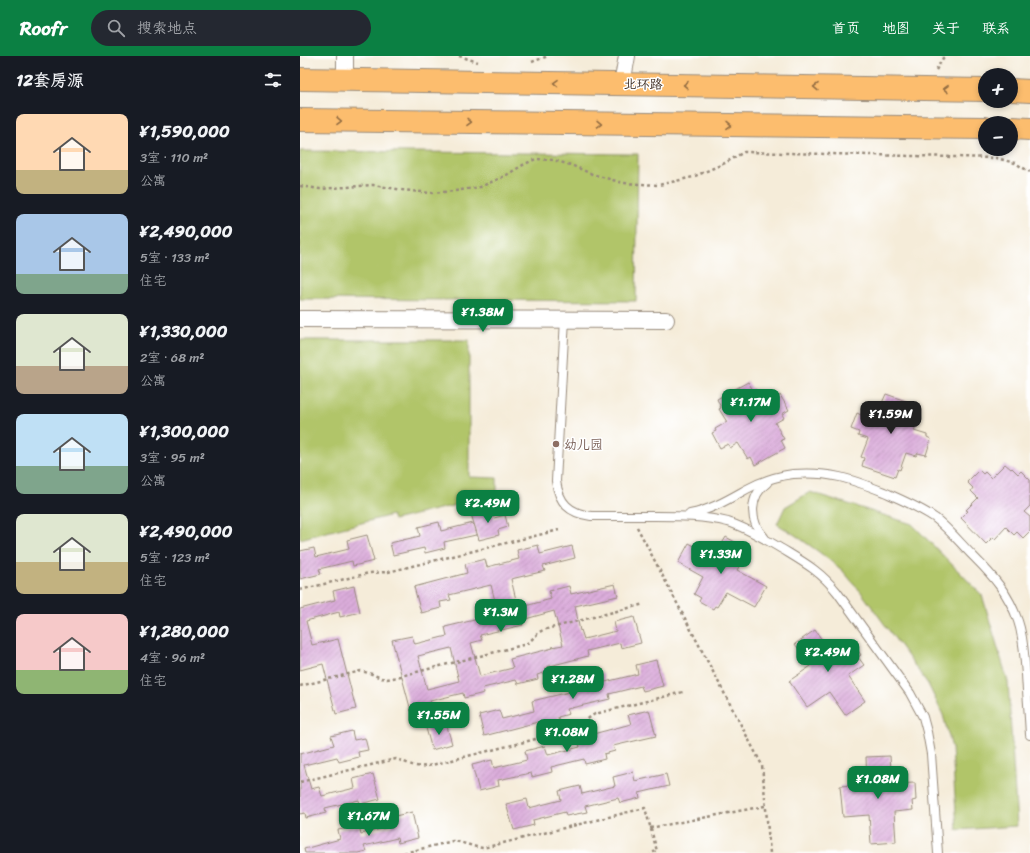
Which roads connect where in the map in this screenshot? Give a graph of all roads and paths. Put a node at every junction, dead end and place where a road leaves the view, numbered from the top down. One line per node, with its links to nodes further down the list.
1 (345, 56): 4 (street)
2 (626, 56): 5 (street)
3 (300, 79): 4 (main road, 北环路)
4 (345, 80): 5 (main road, 北环路, one-way to 4)
5 (622, 84): 6 (main road, 北环路, one-way to 5)
6 (978, 90)
7 (1018, 90): 8 (main road)
8 (1030, 91)
9 (300, 120): 10 (main road, one-way to 10)
10 (978, 128)
11 (1018, 128): 12 (main road)
12 (1030, 129)
13 (1030, 172): 14 (path)
14 (300, 186)
15 (300, 318): 16 (street)
16 (565, 319): 17 (street); 19 (lane)
17 (666, 320)
18 (779, 477): 20 (lane); 22 (lane); 27 (lane)
19 (632, 516): 20 (lane); 29 (path)
20 (671, 516): 22 (lane)
21 (559, 530): 23 (path)
22 (768, 541): 34 (lane)
23 (300, 590)
24 (644, 604): 25 (path)
25 (300, 686)
26 (683, 692): 28 (path)
27 (1030, 734)
28 (300, 782)
29 (765, 806): 30 (path); 33 (path)
30 (650, 828): 31 (path); 32 (path)
31 (404, 853)
32 (650, 853)
33 (770, 853)
34 (938, 853)

